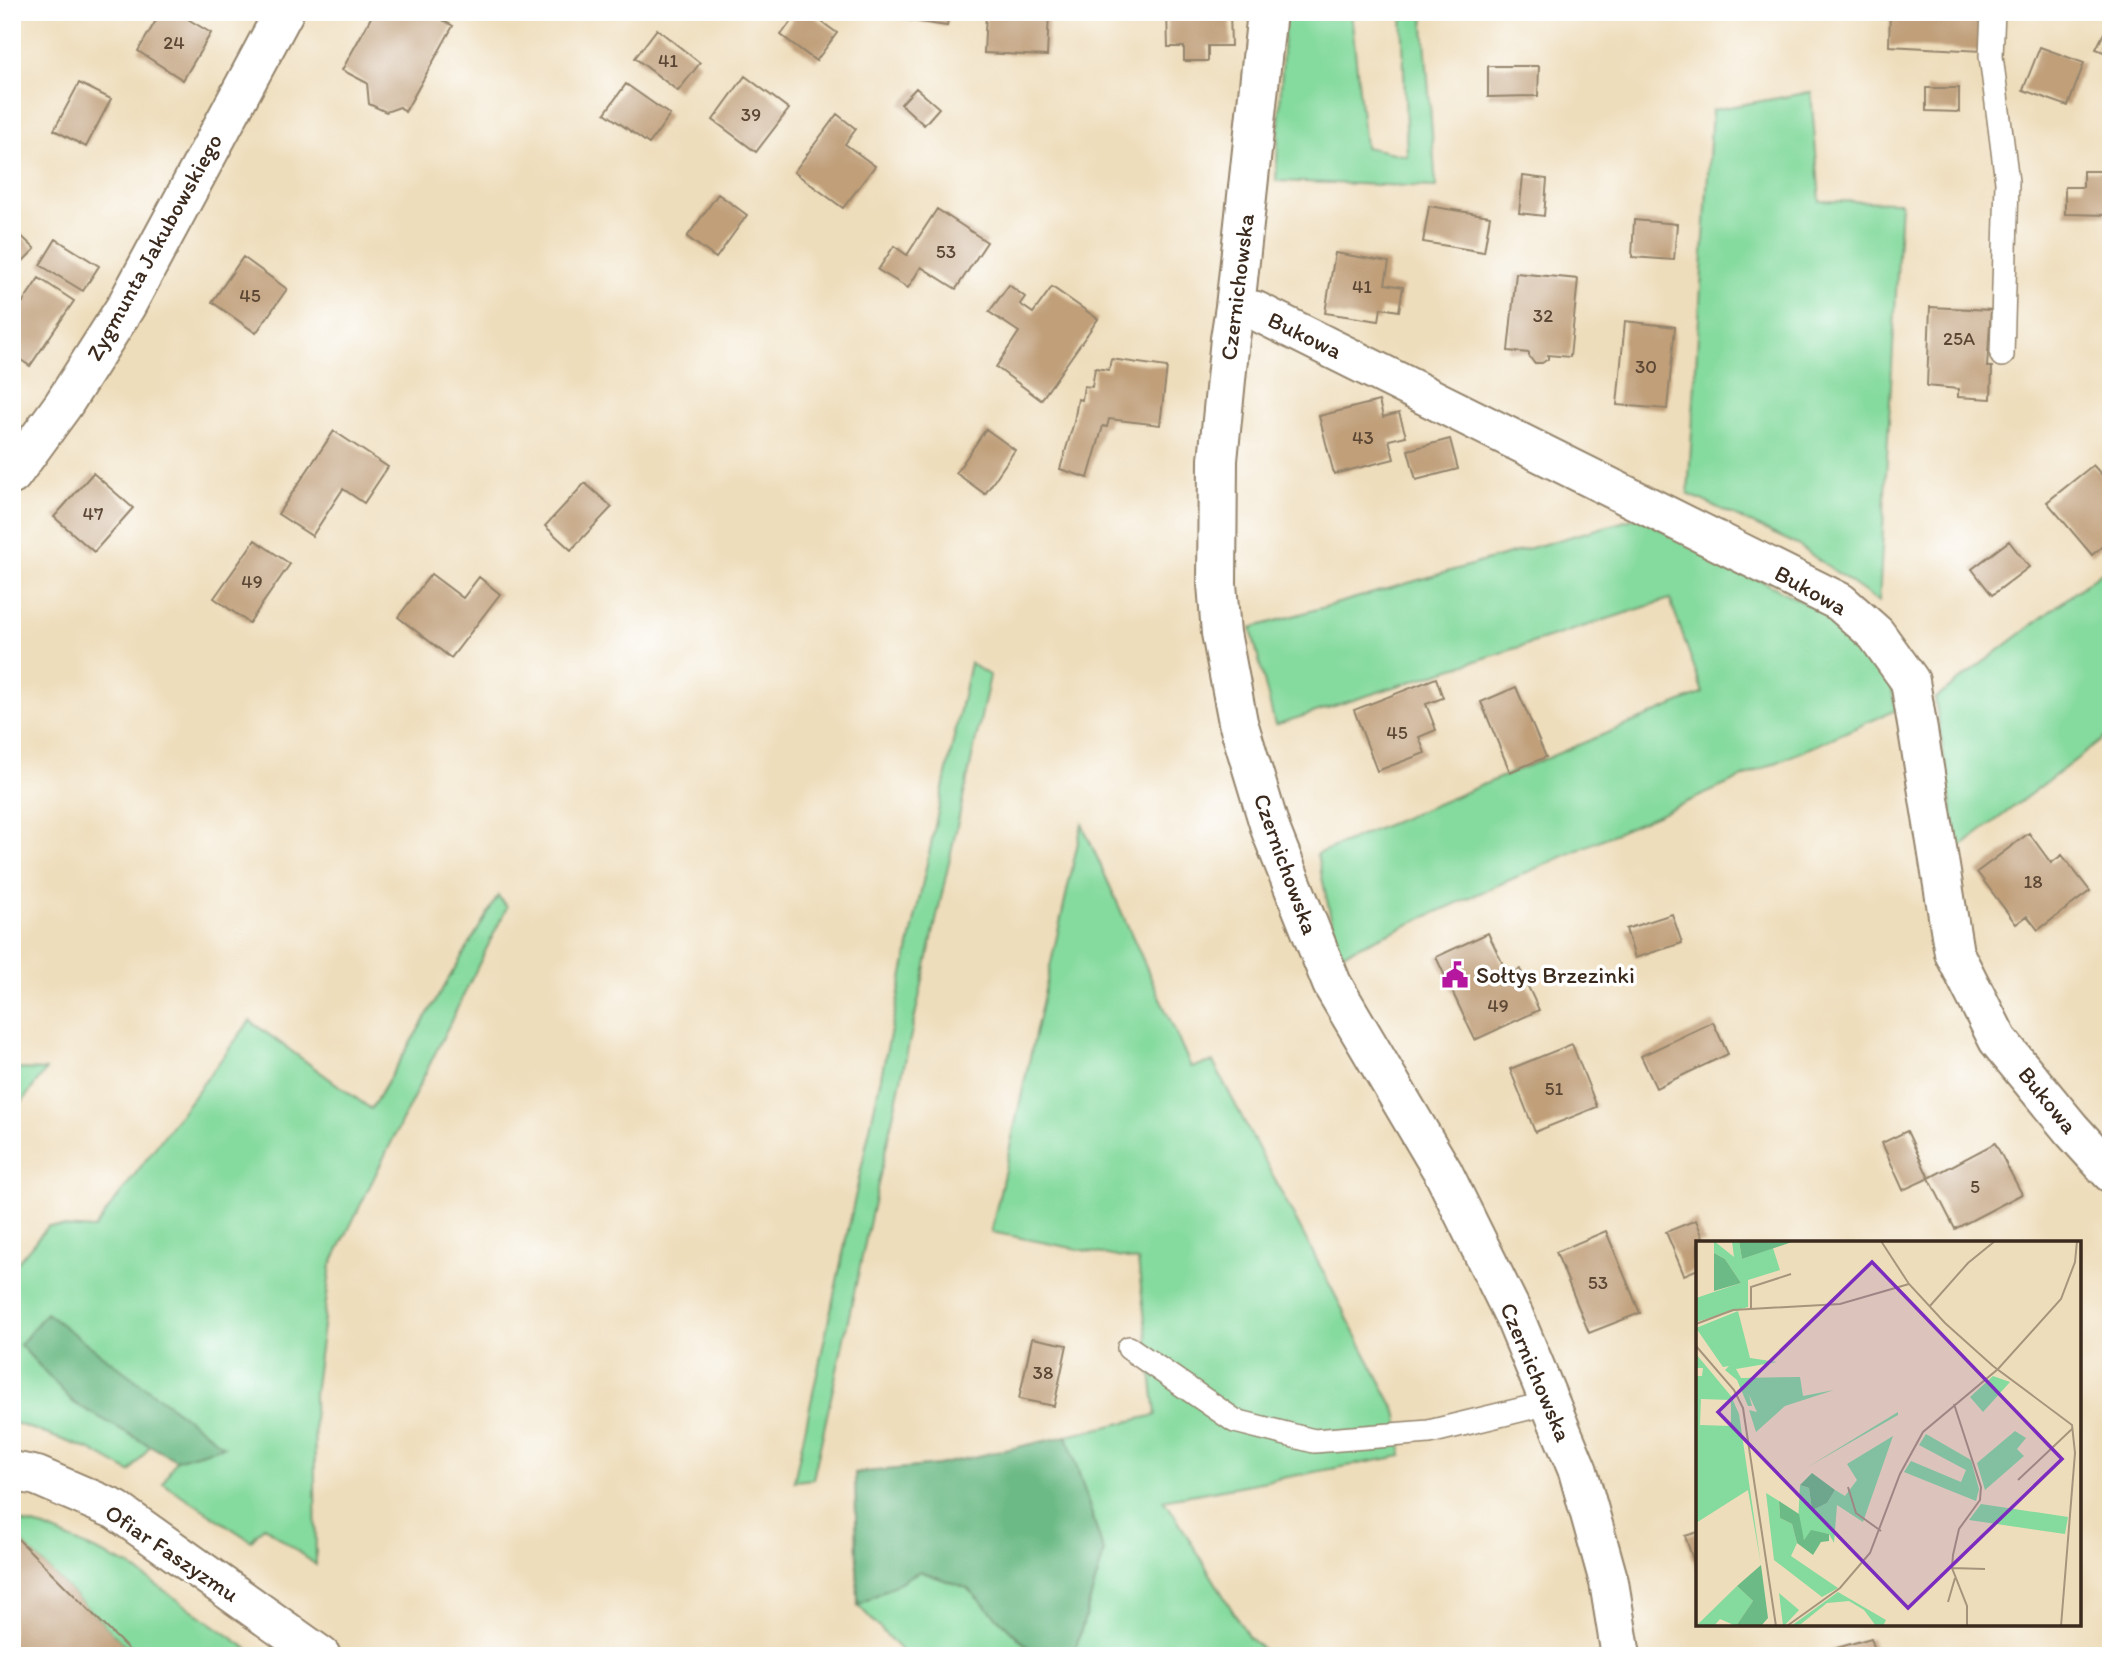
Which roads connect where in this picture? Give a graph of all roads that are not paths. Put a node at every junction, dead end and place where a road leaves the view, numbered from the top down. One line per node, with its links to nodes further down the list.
1 (284, 12): 6 (street, Zygmunta Jakubowskiego)
2 (1267, 12): 4 (street, Czernichowska)
3 (1993, 12): 5 (lane)
4 (1235, 307): 7 (street, Bukowa); 9 (street, Czernichowska)
5 (2002, 355)
6 (12, 475)
7 (2111, 1173)
8 (1129, 1348): 9 (lane)
9 (1549, 1403): 12 (street, Czernichowska)
10 (12, 1471): 11 (street, Ofiar Faszyzmu)
11 (321, 1656)
12 (1621, 1656)

